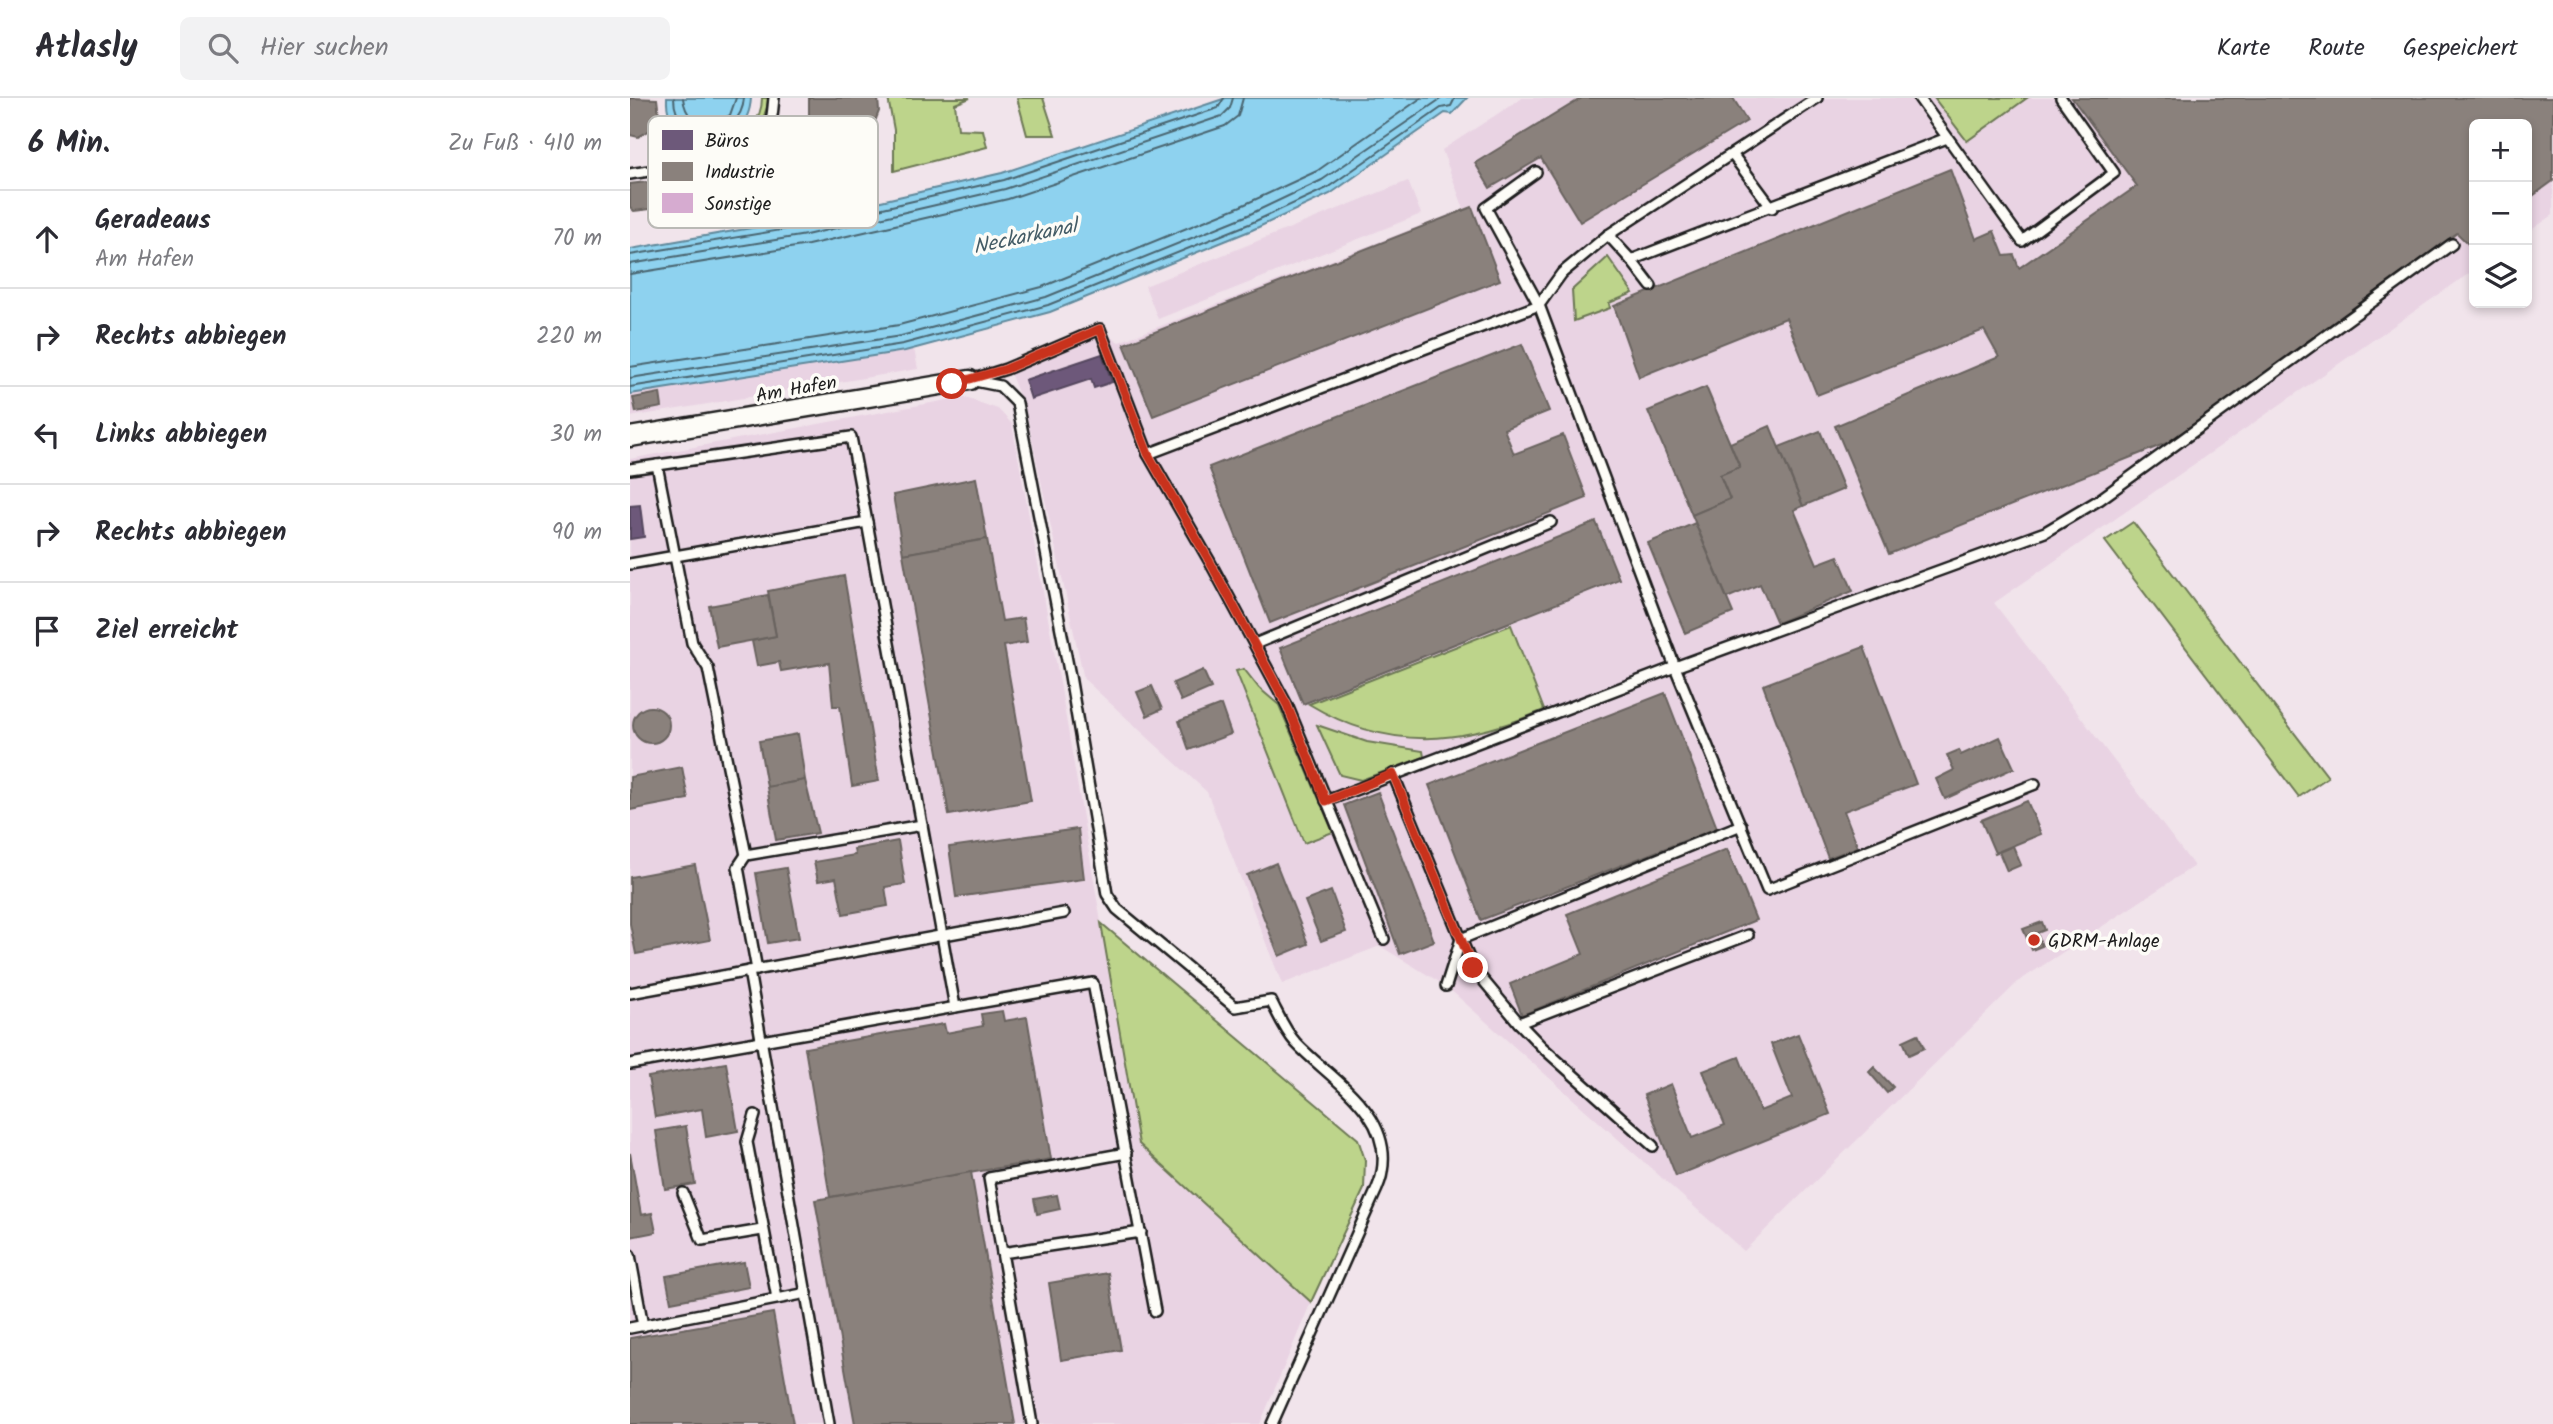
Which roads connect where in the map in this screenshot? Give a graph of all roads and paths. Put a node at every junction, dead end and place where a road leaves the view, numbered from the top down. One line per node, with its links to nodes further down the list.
1 (774, 98): 5 (lane)
2 (1817, 98): 7 (lane)
3 (1919, 98): 6 (lane)
4 (2061, 98): 6 (lane)
5 (772, 116)
6 (1947, 138): 11 (lane)
7 (1732, 153): 11 (lane); 12 (lane)
8 (648, 171): 10 (lane)
9 (1536, 173): 16 (lane)
10 (630, 174)
11 (1772, 208): 14 (lane)
12 (1608, 235): 14 (lane); 16 (lane)
13 (2452, 244): 27 (lane)
14 (1631, 260): 15 (lane)
15 (1651, 286)
16 (1539, 304): 19 (lane); 27 (lane)
17 (970, 380): 18 (street, Am Hafen); 19 (lane, Am Hafen); 61 (lane, Am Hafen)
18 (630, 437)
19 (1148, 454): 26 (lane)
20 (657, 466): 21 (lane); 22 (lane); 24 (lane)
21 (630, 469)
22 (867, 522): 24 (lane); 31 (lane)
23 (1550, 522): 26 (lane)
24 (675, 556): 25 (lane); 33 (lane)
25 (630, 564)
26 (1255, 644): 30 (lane)
27 (1675, 667): 28 (lane); 32 (lane)
28 (1393, 774): 30 (lane); 38 (lane)
29 (2035, 784): 32 (lane)
30 (1326, 801): 37 (lane)
31 (922, 825): 33 (lane); 36 (lane)
32 (1741, 825): 38 (lane)
33 (746, 855): 39 (lane)
34 (1064, 914): 36 (lane)
35 (1748, 935): 43 (lane)
36 (942, 936): 39 (lane); 42 (lane)
37 (1384, 939)
38 (1461, 939): 40 (lane); 43 (lane)
39 (753, 970): 41 (lane); 44 (lane)
40 (1446, 986)
41 (630, 993)
42 (955, 1007): 44 (lane); 48 (lane)
43 (1519, 1023): 47 (lane)
44 (761, 1041): 45 (lane); 54 (lane)
45 (630, 1064)
46 (755, 1115): 50 (lane)
47 (1653, 1146)
48 (1126, 1153): 51 (lane); 52 (lane)
49 (682, 1193): 50 (lane)
50 (762, 1230): 55 (lane)
51 (1141, 1232): 52 (lane); 56 (lane)
52 (1002, 1253): 60 (lane)
53 (630, 1255): 57 (lane)
54 (807, 1293): 55 (lane); 59 (lane)
55 (777, 1298): 57 (lane)
56 (1156, 1311)
57 (643, 1326): 58 (lane)
58 (630, 1328)
59 (830, 1424)
60 (1032, 1424)
61 (1272, 1424)

